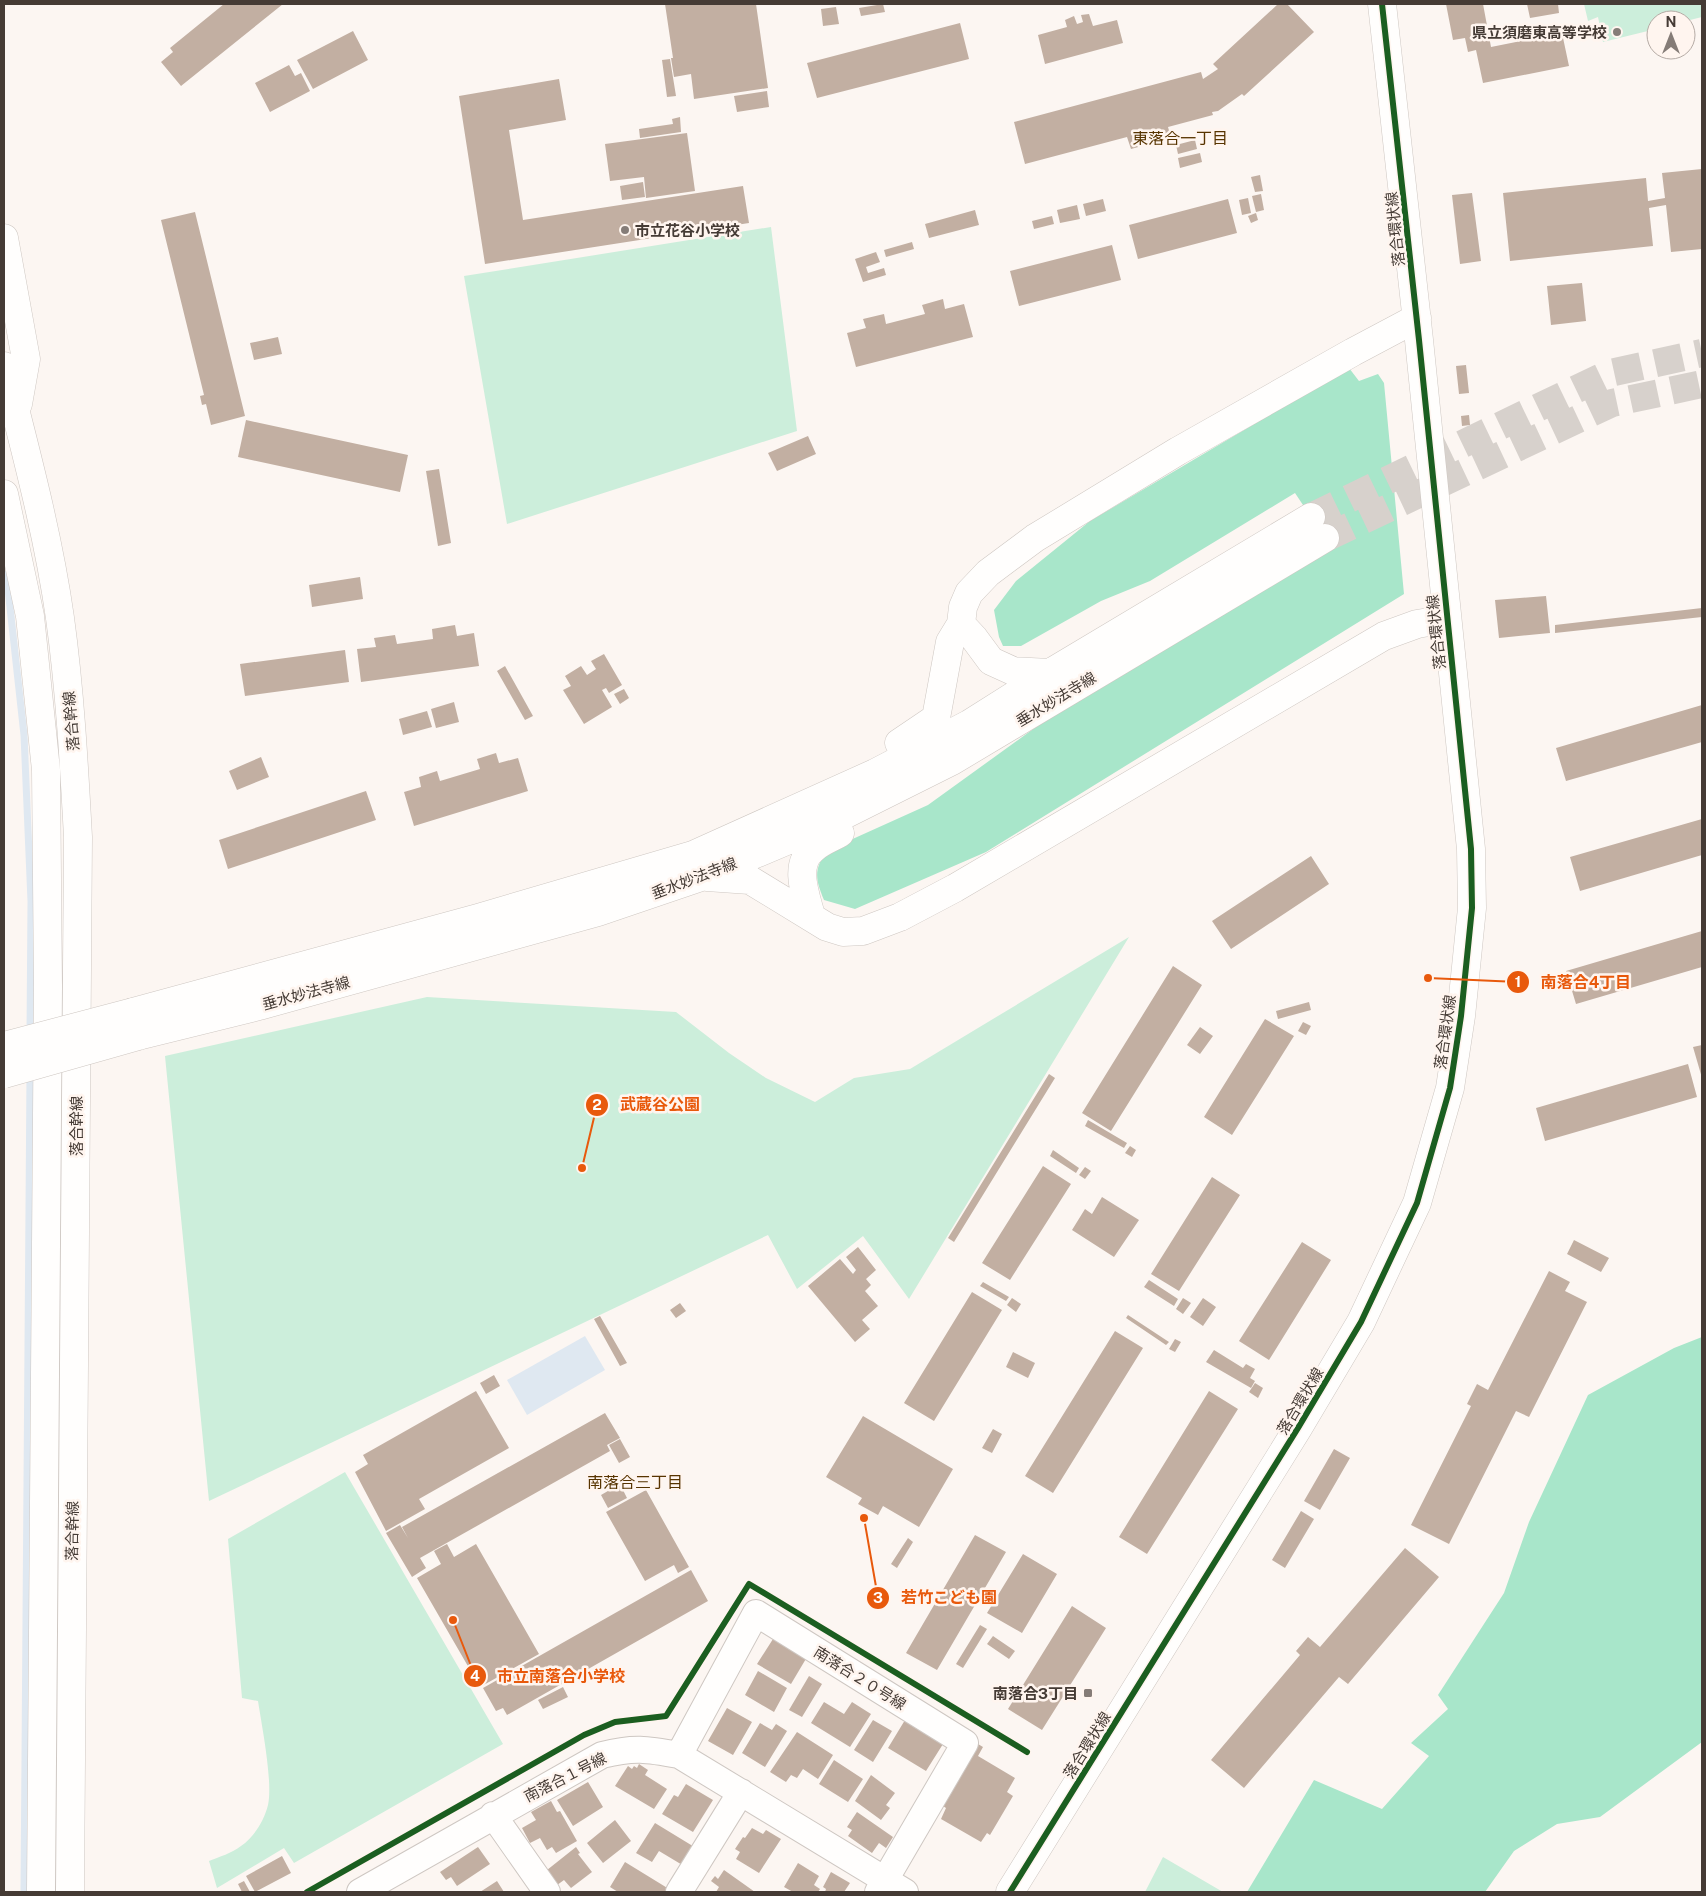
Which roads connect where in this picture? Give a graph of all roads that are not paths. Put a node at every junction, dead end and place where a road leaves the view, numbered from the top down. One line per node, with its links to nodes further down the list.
1 (1382, 4): 3 (street, 落合環状線)
2 (4, 238): 5 (street)
3 (1417, 318): 7 (street, 落合環状線); 8 (street)
4 (4, 366): 5 (street, 落合幹線)
5 (16, 415): 22 (street, 落合幹線)
6 (4, 494): 21 (street, 落合幹線)
7 (1447, 619): 13 (street); 26 (street, 落合環状線)
8 (960, 624): 9 (street); 11 (street)
9 (1050, 673): 10 (street, 垂水妙法寺線); 11 (street, 垂水妙法寺線)
10 (952, 761): 12 (street, 垂水妙法寺線); 13 (street)
11 (815, 800): 14 (street, 垂水妙法寺線)
12 (701, 877): 13 (street); 14 (street, 垂水妙法寺線)
13 (811, 916)
14 (136, 1024): 15 (street, 垂水妙法寺線, bridge); 16 (street, 垂水妙法寺線, bridge)
15 (4, 1046)
16 (4, 1074)
17 (679, 1755): 18 (street, 南落合１号線); 19 (street, 南落合１号線); 20 (street, 南落合２０号線)
18 (741, 1792): 20 (street, 南落合１号線); 25 (street)
19 (493, 1815): 23 (street, 南落合１号線); 24 (street)
20 (889, 1888)
21 (41, 1892)
22 (70, 1892)
23 (360, 1892)
24 (547, 1892)
25 (679, 1892)
26 (1010, 1892)

